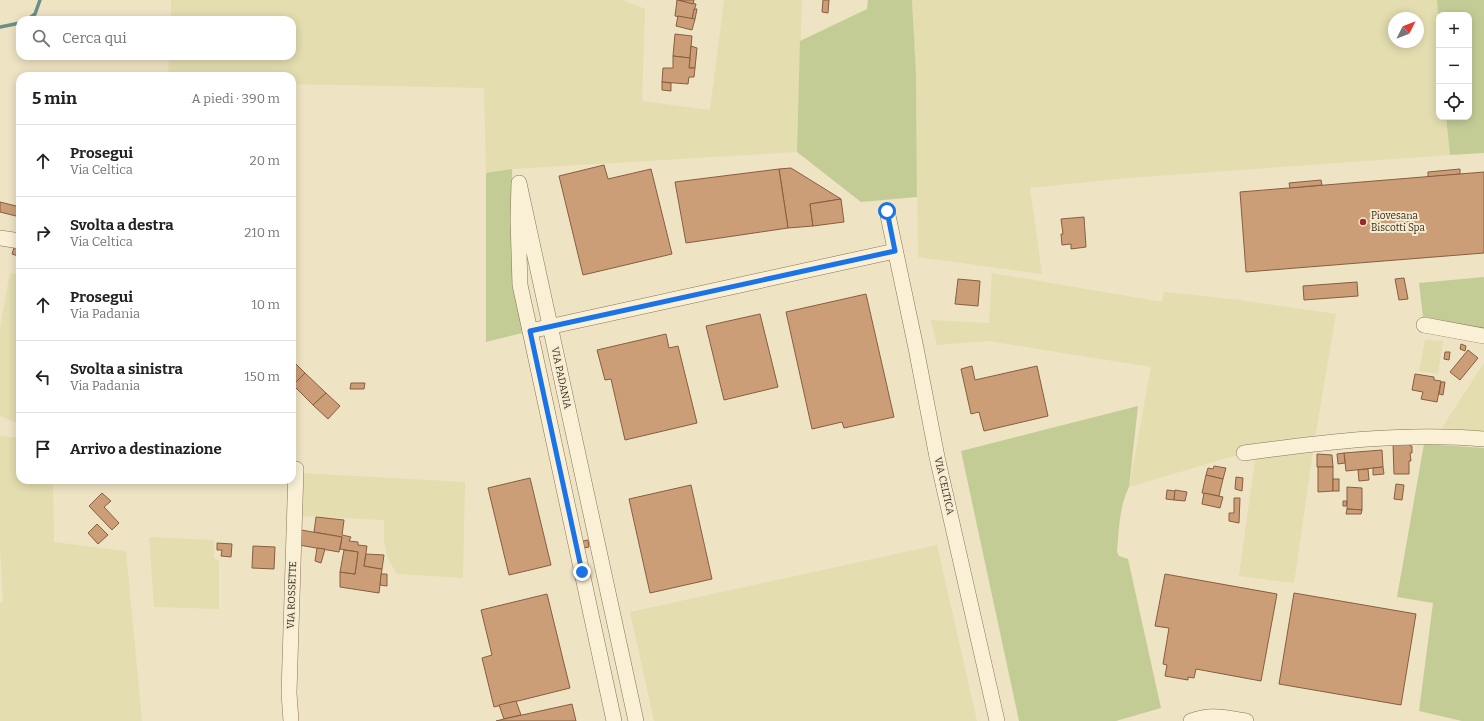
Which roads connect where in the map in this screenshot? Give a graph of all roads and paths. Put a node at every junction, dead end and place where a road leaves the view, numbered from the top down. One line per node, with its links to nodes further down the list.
1 (887, 211): 4 (street, VIA CELTICA)
2 (0, 238): 3 (street)
3 (16, 240)
4 (895, 251): 6 (street); 17 (street, VIA CELTICA)
5 (1424, 325): 8 (street)
6 (550, 326): 7 (street); 7 (street, VIA PADANIA); 12 (street, VIA PADANIA)
7 (530, 331): 13 (street, VIA PADANIA)
8 (1484, 336)
9 (1484, 439): 10 (street)
10 (1244, 453)
11 (296, 484): 14 (street, VIA ROSSETTE)
12 (602, 568): 13 (street); 16 (street, VIA PADANIA)
13 (582, 572): 15 (street, VIA PADANIA)
14 (291, 721)
15 (614, 721)
16 (636, 721)
17 (997, 721)
18 (1191, 721): 19 (street)
19 (1246, 721)

